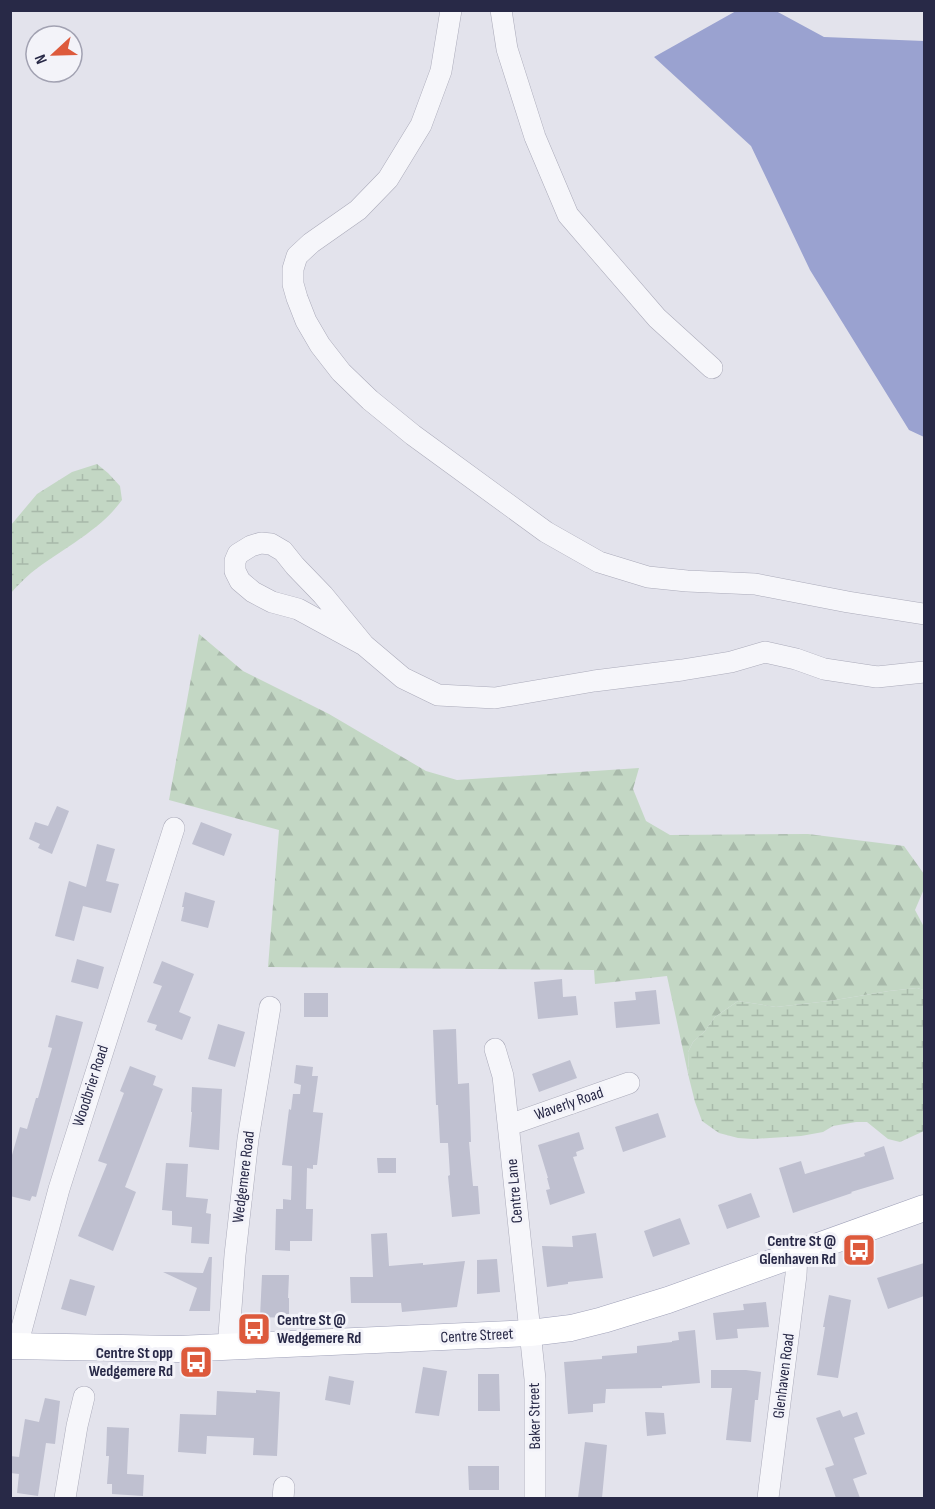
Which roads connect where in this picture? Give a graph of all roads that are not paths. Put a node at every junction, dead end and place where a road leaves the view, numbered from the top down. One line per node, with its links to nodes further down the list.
1 (452, 10): 4 (street)
2 (501, 10): 3 (street)
3 (712, 368)
4 (924, 614)
5 (364, 645): 5 (street); 6 (street)
6 (924, 672)
7 (174, 828): 15 (street, Woodbrier Road)
8 (270, 1007): 16 (street, Wedgemere Road)
9 (495, 1049): 11 (street, Centre Lane)
10 (629, 1083): 11 (street, Waverly Road)
11 (509, 1125): 14 (street, Centre Lane)
12 (924, 1208): 13 (main road, Centre Street)
13 (797, 1254): 14 (main road, Centre Street); 20 (street, Glenhaven Road)
14 (530, 1333): 16 (main road, Centre Street); 19 (street, Baker Street)
15 (14, 1346): 16 (main road, Centre Street)
16 (228, 1348)
17 (84, 1397): 18 (street)
18 (65, 1498)
19 (536, 1498)
20 (768, 1498)

